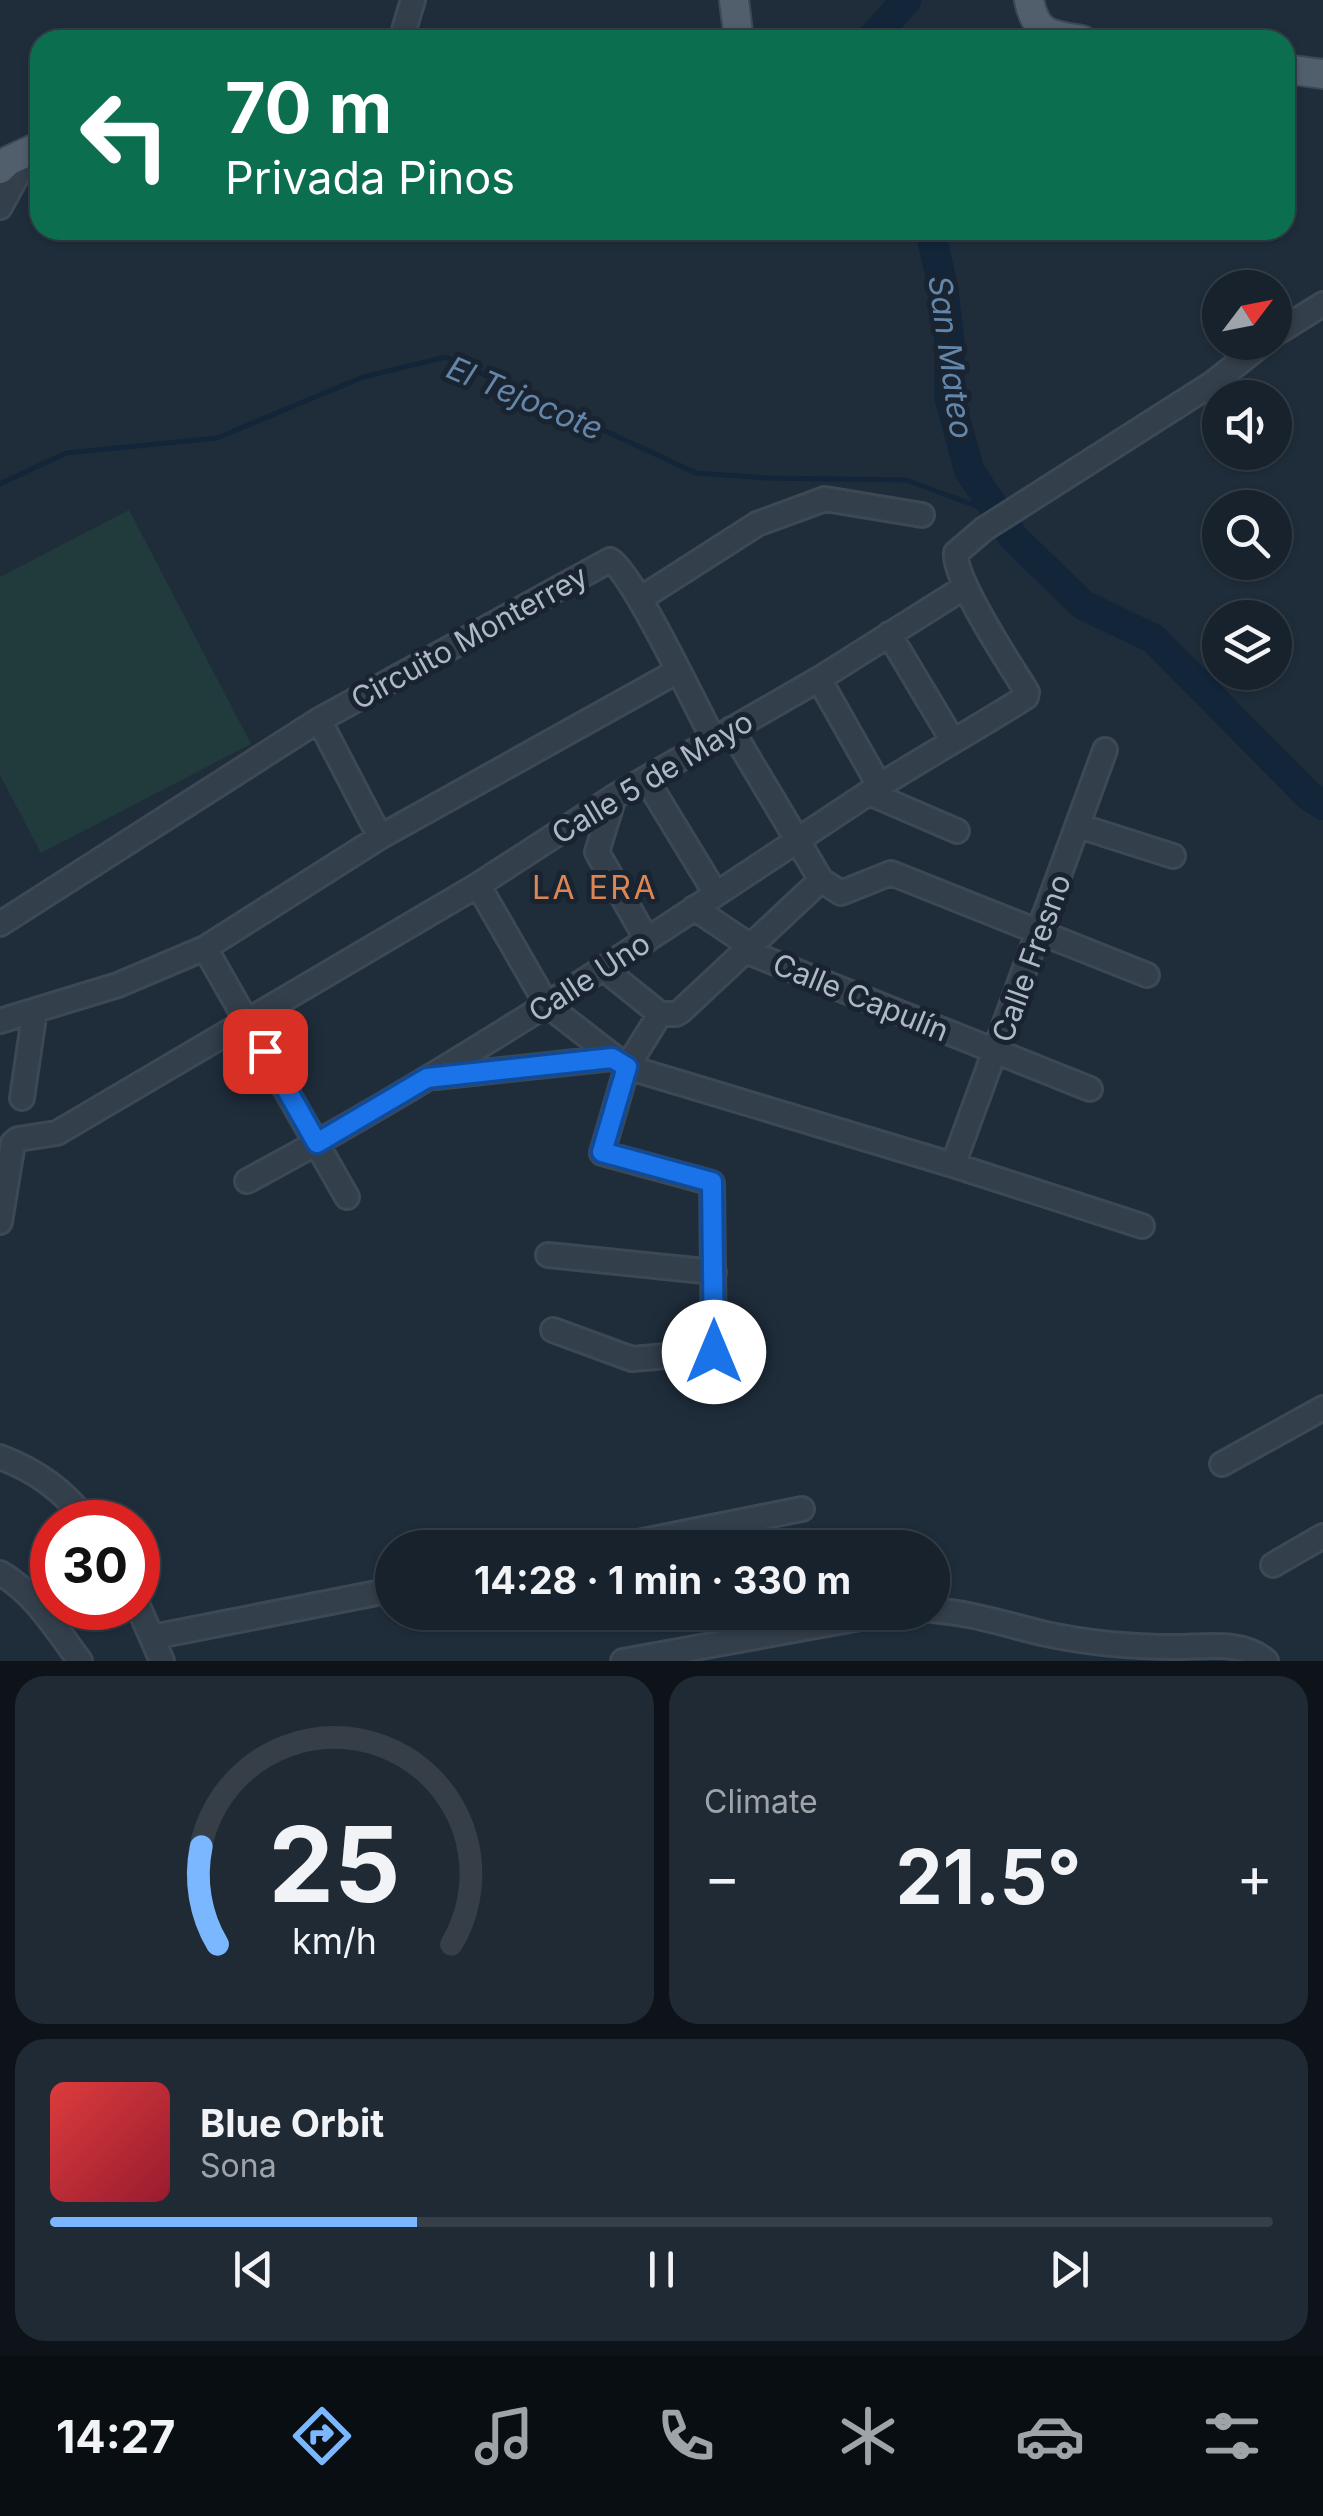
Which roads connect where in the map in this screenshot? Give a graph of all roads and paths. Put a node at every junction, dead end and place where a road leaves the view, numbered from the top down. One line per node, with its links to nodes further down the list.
1 (413, 0): 4 (street)
2 (734, 0): 5 (main road)
3 (1030, 0): 6 (main road)
4 (404, 30)
5 (738, 30)
6 (1044, 30)
7 (1295, 70): 8 (main road)
8 (1323, 74)
9 (16, 157): 10 (street)
10 (0, 207)
11 (1323, 304): 12 (street)
12 (1292, 323)
13 (1243, 360): 15 (street)
14 (922, 515): 16 (street)
15 (966, 586): 17 (street, Calle 5 de Mayo); 22 (street, Calle Uno)
16 (640, 599): 18 (street, Circuito Monterrey); 20 (street, Circuito Monterrey)
17 (890, 634): 19 (street, Calle 5 de Mayo); 22 (street)
18 (676, 672): 21 (street, Circuito Monterrey); 29 (street)
19 (819, 679): 21 (street, Calle 5 de Mayo); 25 (street)
20 (319, 720): 29 (street, Circuito Monterrey); 36 (street, Circuito Monterrey)
21 (722, 733): 24 (street, Calle 5 de Mayo); 30 (street, Circuito Monterrey)
22 (952, 741): 25 (street, Calle Uno)
23 (1104, 750): 27 (street, Calle Fresno)
24 (646, 778): 26 (street, Calle 5 de Mayo); 34 (street)
25 (874, 790): 28 (street); 30 (street, Calle Uno)
26 (614, 797): 33 (street, Calle 5 de Mayo); 38 (street)
27 (1079, 826): 31 (street); 37 (street, Calle Fresno)
28 (957, 831)
29 (380, 837): 39 (street)
30 (800, 842): 32 (street, Circuito Monterrey); 34 (street, Calle Uno)
31 (1172, 856)
32 (821, 880): 37 (street); 40 (street)
33 (478, 885): 43 (street); 46 (street, Calle 5 de Mayo)
34 (716, 894): 35 (street, Calle Uno)
35 (694, 908): 38 (street, Calle Uno); 40 (street, Calle Capulín)
36 (0, 924)
37 (1040, 930): 42 (street); 48 (street, Calle Fresno)
38 (647, 940): 41 (street, Calle Uno)
39 (204, 948): 44 (street); 46 (street)
40 (746, 948): 45 (street); 48 (street, Calle Capulín)
41 (603, 968): 43 (street, Calle Uno); 45 (street)
42 (1147, 975)
43 (547, 1005): 49 (street); 50 (street, Calle Uno)
44 (35, 1010): 47 (street); 52 (street)
45 (660, 1014): 49 (street)
46 (248, 1020): 53 (street); 54 (street, Calle 5 de Mayo)
47 (0, 1021)
48 (997, 1052): 51 (street, Calle Capulín); 55 (street, Calle Fresno)
49 (619, 1062): 50 (street); 55 (street); 61 (street)
50 (427, 1078): 53 (street, Calle Uno)
51 (1090, 1090)
52 (22, 1098)
53 (317, 1143): 56 (street, Calle Uno); 57 (street)
54 (8, 1156): 58 (street)
55 (953, 1165): 59 (street)
56 (247, 1180)
57 (346, 1197)
58 (0, 1222)
59 (1142, 1226)
60 (548, 1256): 61 (street)
61 (714, 1272): 62 (street)
62 (553, 1330)
63 (1323, 1408): 65 (street)
64 (0, 1457): 66 (street)
65 (1222, 1464)
66 (71, 1500)
67 (802, 1510): 68 (street)
68 (700, 1530)
69 (1323, 1536): 70 (street)
70 (1273, 1565)
71 (0, 1573): 77 (street)
72 (375, 1593): 76 (street)
73 (950, 1611): 80 (street)
74 (150, 1630): 76 (street)
75 (794, 1630): 79 (street)
76 (153, 1637): 78 (street)
77 (80, 1661)
78 (162, 1661)
79 (622, 1661)
80 (1266, 1661)

